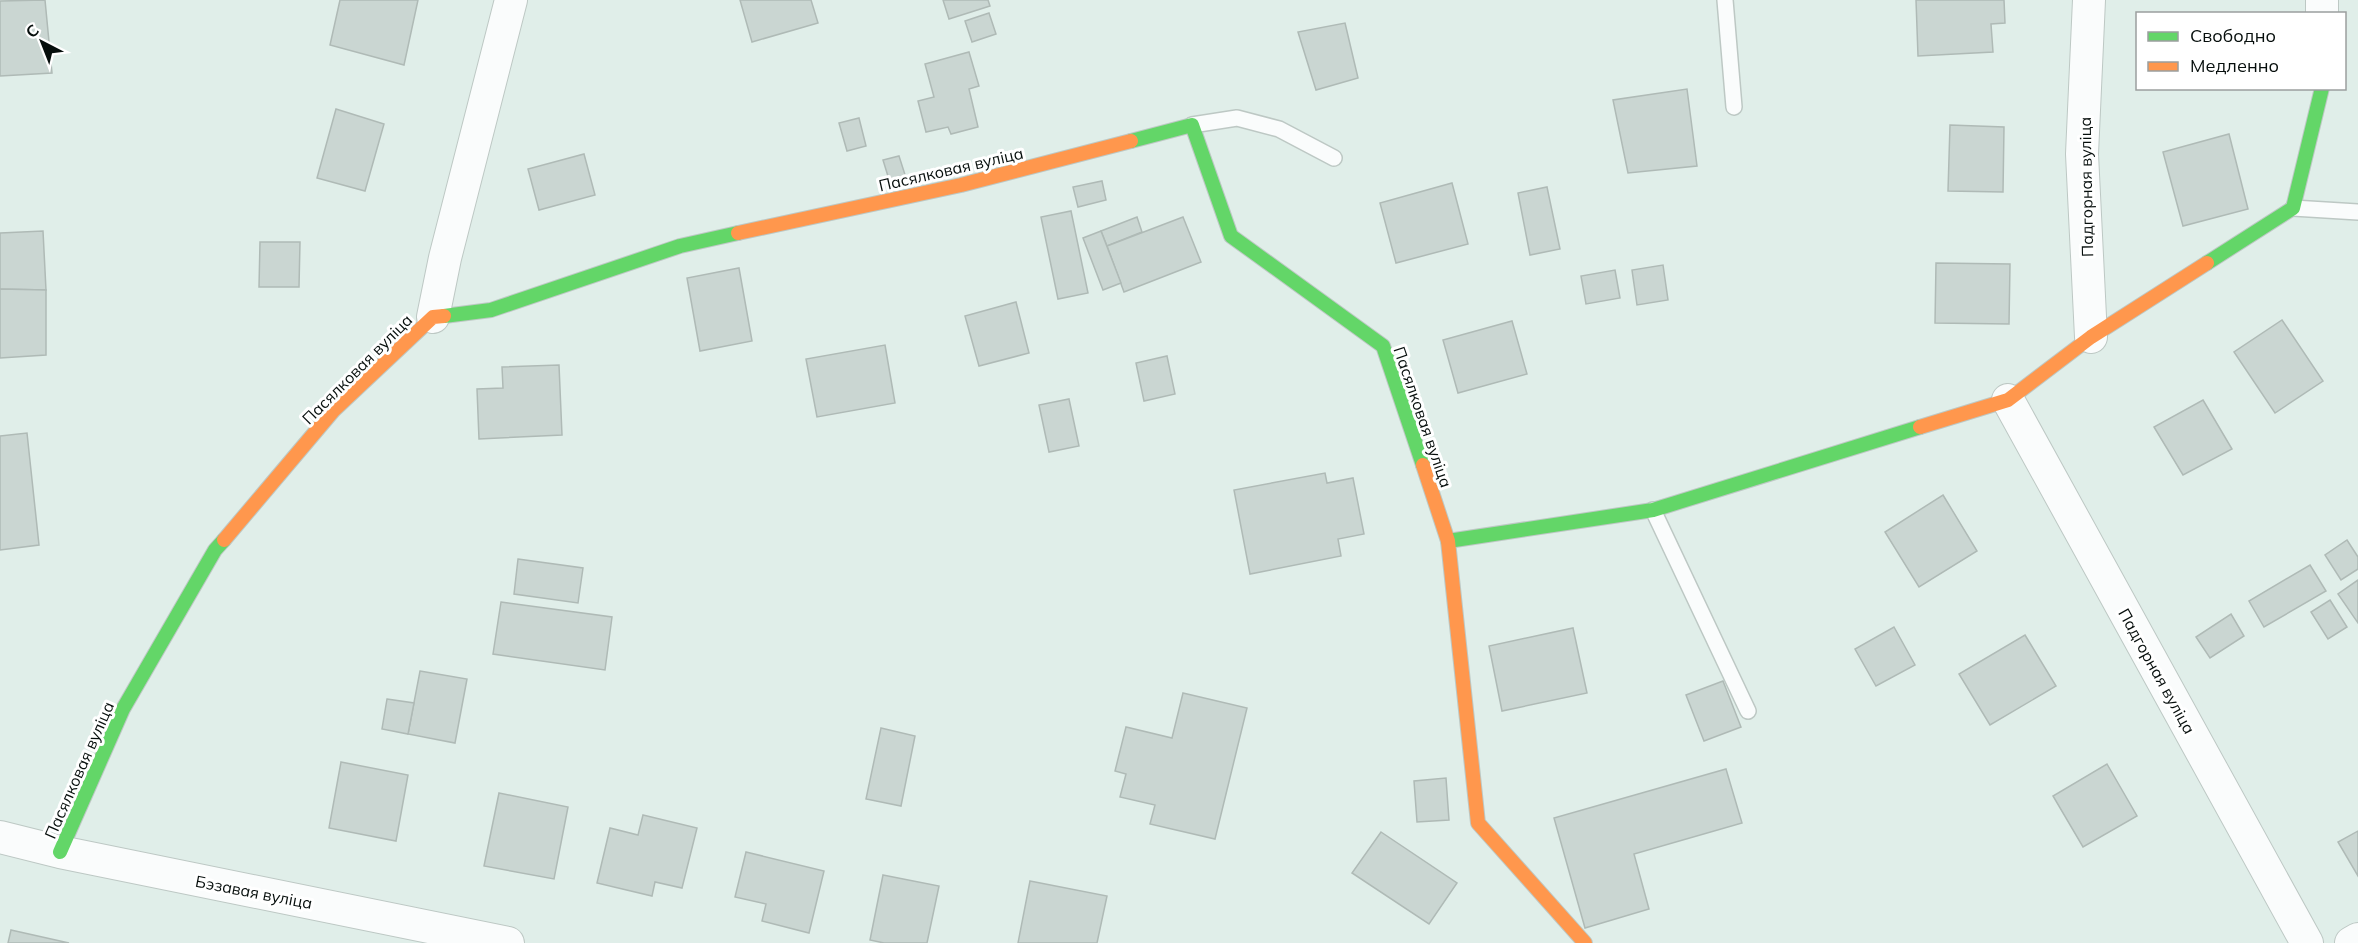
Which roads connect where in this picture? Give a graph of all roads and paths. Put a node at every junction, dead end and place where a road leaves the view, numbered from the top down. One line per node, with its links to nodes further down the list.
1 (511, 0): 10 (street)
2 (1725, 0): 5 (lane)
3 (2089, 0): 11 (street, Падгорная вуліца)
4 (2322, 90): 8 (street)
5 (1734, 107)
6 (1192, 125): 7 (lane); 10 (street, Пасялковая вуліца); 14 (street, Пасялковая вуліца)
7 (1334, 158)
8 (2293, 208): 9 (lane); 11 (street)
9 (2358, 212)
10 (433, 317): 17 (street, Пасялковая вуліца)
11 (2091, 337): 12 (street)
12 (2008, 399): 13 (street); 21 (street, Падгорная вуліца)
13 (1653, 510): 14 (street); 15 (lane)
14 (1448, 541): 20 (street, Пасялковая вуліца)
15 (1748, 711)
16 (0, 837): 17 (street, Бэзавая вуліца)
17 (60, 852): 19 (street, Бэзавая вуліца)
18 (2358, 939): 22 (street)
19 (508, 943)
20 (1585, 943)
21 (2307, 943)
22 (2351, 943)

